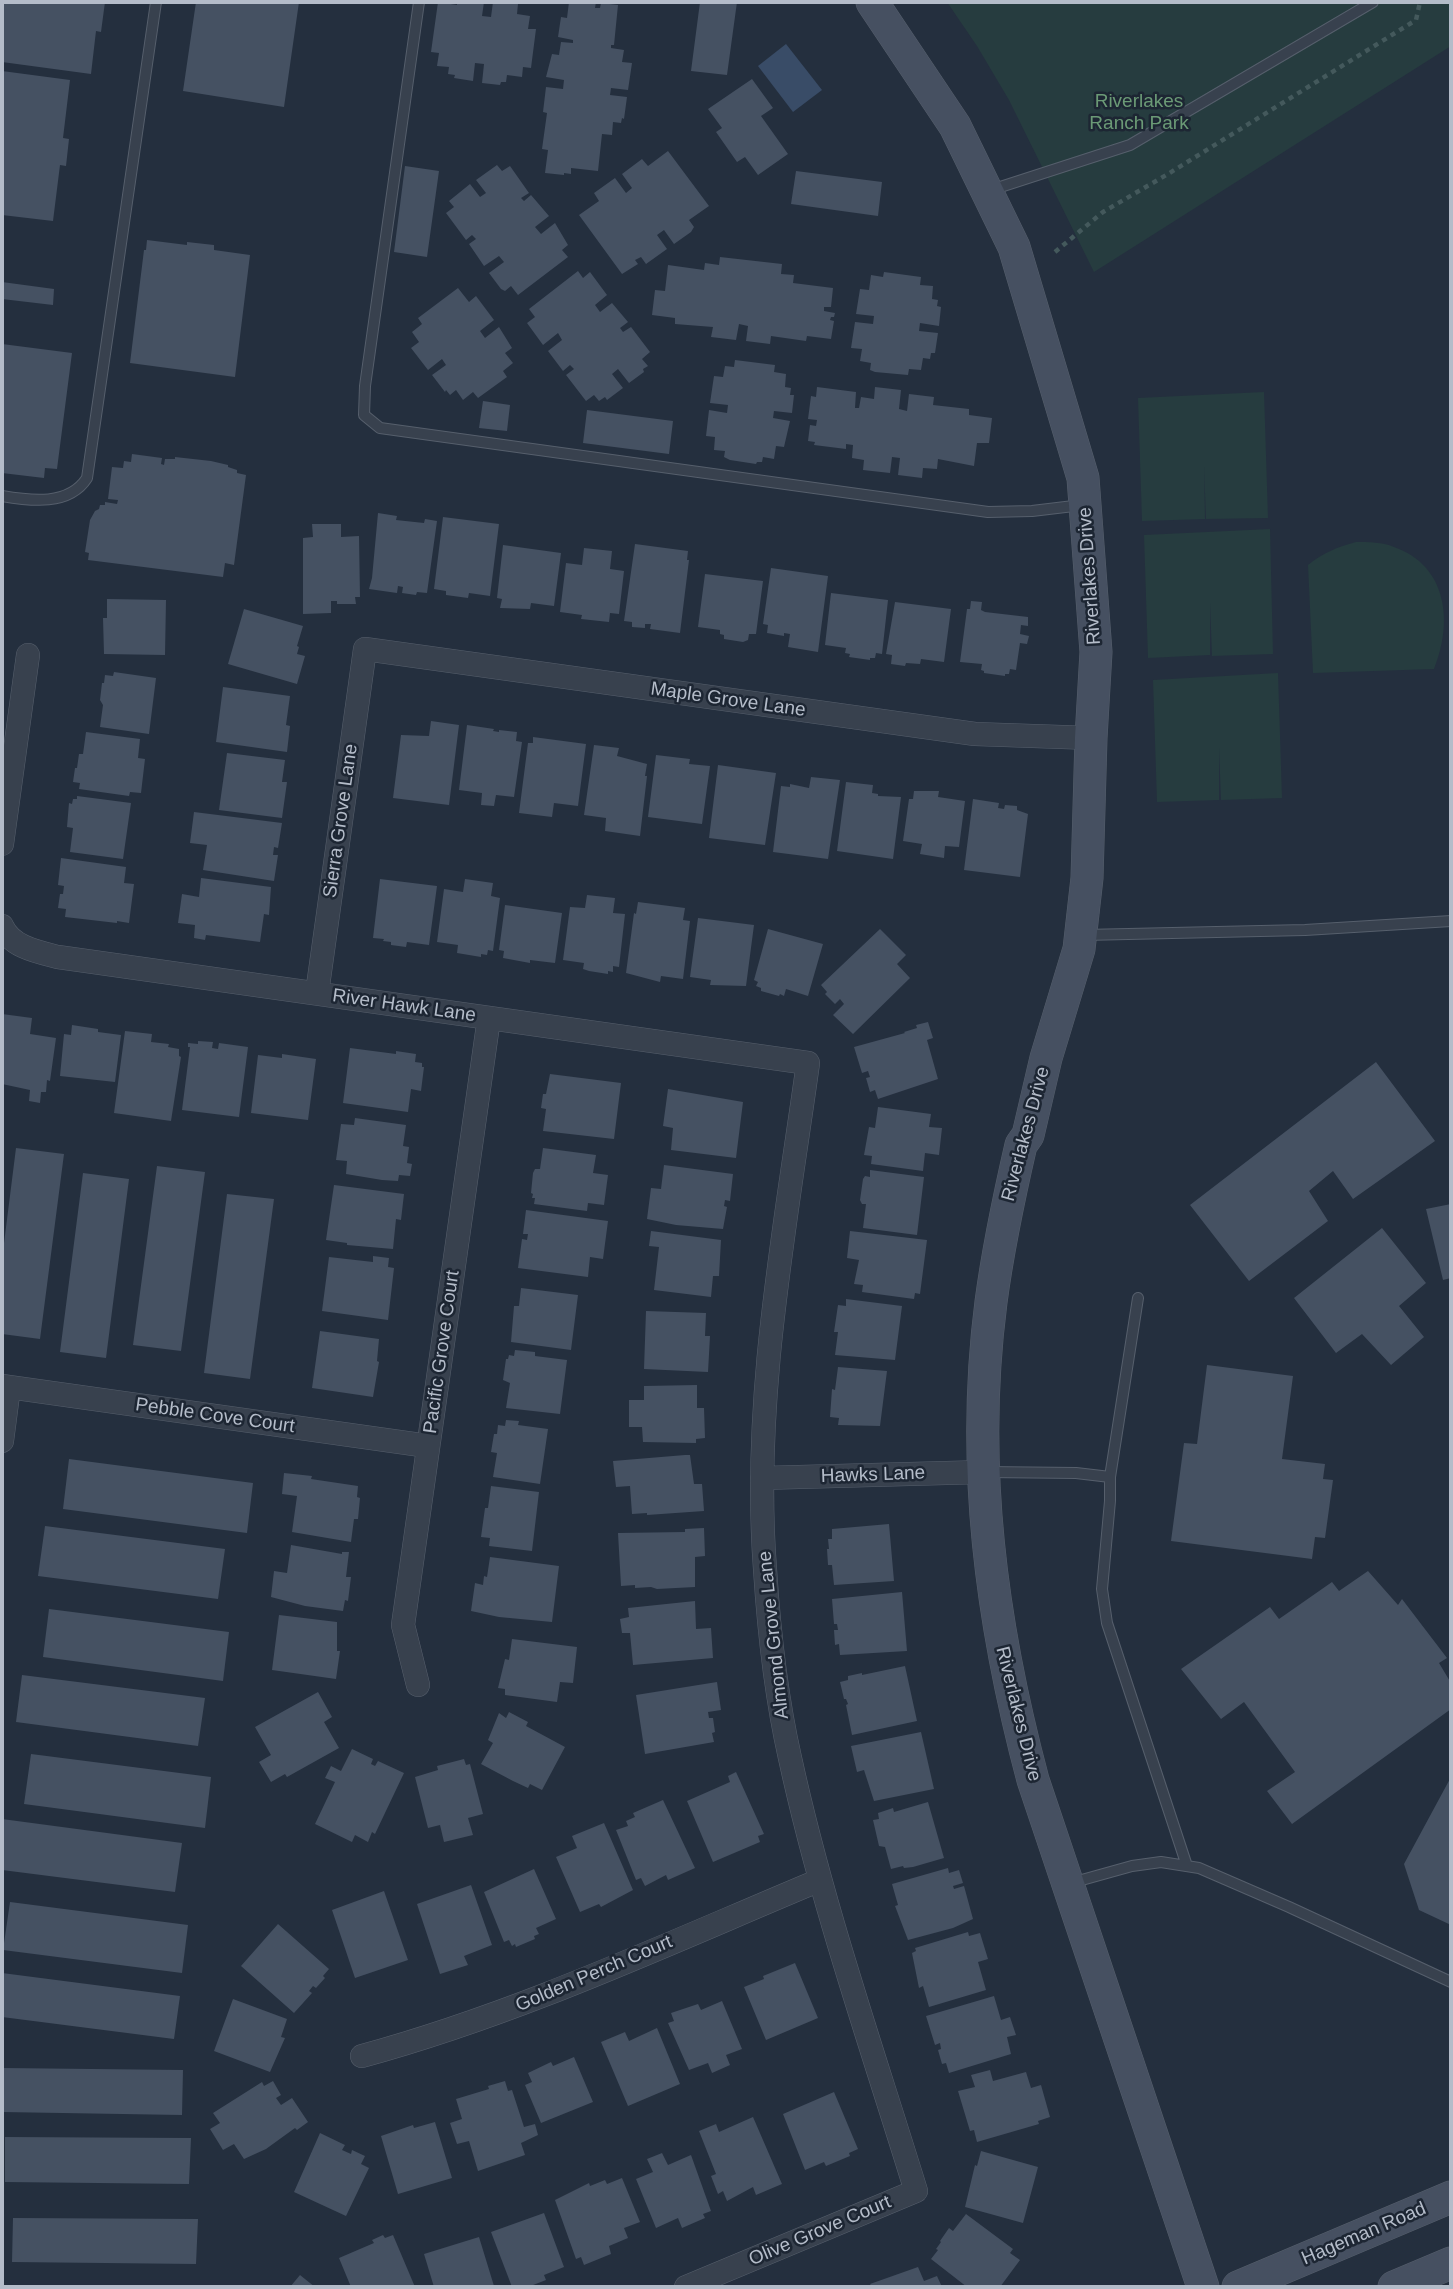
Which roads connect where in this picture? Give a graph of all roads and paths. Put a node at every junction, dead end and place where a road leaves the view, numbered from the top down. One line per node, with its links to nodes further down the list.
1 (156, 2): 8 (lane)
2 (419, 2): 9 (lane)
3 (872, 2): 6 (main road, Riverlakes Drive)
4 (1373, 2): 6 (lane)
5 (1420, 2): 7 (path)
6 (987, 192): 9 (main road, Riverlakes Drive)
7 (1055, 252)
8 (2, 496)
9 (1085, 504): 12 (main road, Riverlakes Drive)
10 (365, 649): 12 (street, Maple Grove Lane); 17 (street, Sierra Grove Lane)
11 (28, 655): 13 (street)
12 (1091, 738): 16 (main road, Riverlakes Drive)
13 (2, 845)
14 (1451, 921): 16 (lane)
15 (4, 930): 17 (street, River Hawk Lane)
16 (1081, 935): 24 (main road, Riverlakes Drive)
17 (317, 993): 18 (street, River Hawk Lane)
18 (489, 1018): 19 (street, River Hawk Lane); 23 (street, Pacific Grove Court)
19 (808, 1063): 25 (street, Almond Grove Lane)
20 (1138, 1298): 26 (lane)
21 (6, 1386): 22 (street); 23 (street, Pebble Cove Court)
22 (2, 1441)
23 (428, 1446): 27 (street, Pacific Grove Court)
24 (983, 1472): 25 (street, Hawks Lane); 26 (lane); 30 (main road, Riverlakes Drive)
25 (762, 1478): 29 (street, Almond Grove Lane)
26 (1110, 1478): 28 (lane)
27 (418, 1685)
28 (1187, 1866): 30 (lane); 31 (lane)
29 (820, 1880): 32 (street, Golden Perch Court); 33 (street, Almond Grove Lane)
30 (1068, 1884): 37 (main road, Riverlakes Drive)
31 (1451, 1982)
32 (362, 2056)
33 (916, 2191): 36 (street, Olive Grove Court)
34 (1451, 2197): 38 (main road, Hageman Road)
35 (1451, 2263): 39 (main road)
36 (686, 2287)
37 (1203, 2287)
38 (1238, 2287)
39 (1394, 2287)

